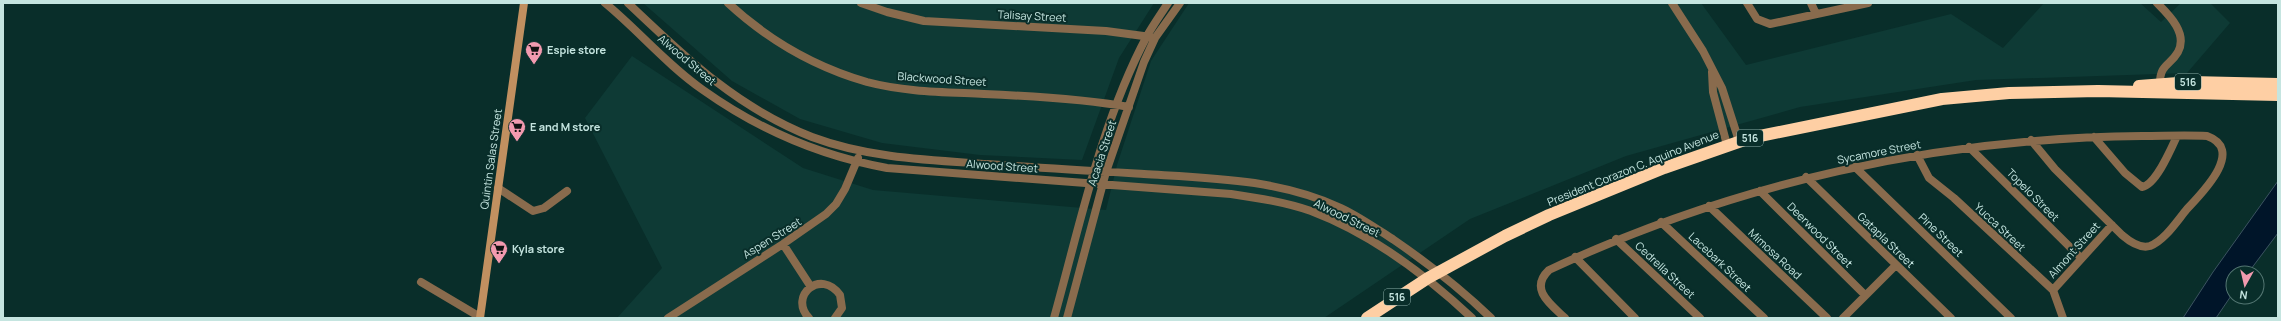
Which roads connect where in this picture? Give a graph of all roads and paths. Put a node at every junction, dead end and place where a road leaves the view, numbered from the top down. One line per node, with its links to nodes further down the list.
1 (524, 3): 37 (main road, Quintin Salas Street)
2 (605, 3): 30 (street, Alwood Street)
3 (628, 3): 28 (street, Alwood Street)
4 (728, 3): 21 (street, Blackwood Street)
5 (861, 3): 14 (street, Talisay Street)
6 (1168, 3): 14 (street, Acacia Street)
7 (1180, 3): 15 (street, Acacia Street)
8 (1672, 3): 16 (street)
9 (1747, 3): 13 (street)
10 (1811, 3): 13 (street)
11 (1868, 3): 13 (street)
12 (2158, 3): 17 (street)
13 (1816, 14)
14 (1147, 36): 15 (street, Talisay Street); 21 (street, Acacia Street)
15 (1155, 38): 22 (street, Acacia Street)
16 (1711, 68): 26 (street); 26 (street)
17 (2160, 83): 18 (highway, President Corazon C. Aquino Avenue / 516); 19 (highway, President Corazon C. Aquino Avenue / 516)
18 (2278, 84)
19 (2098, 91): 20 (highway, President Corazon C. Aquino Avenue / 516); 26 (highway, President Corazon C. Aquino Avenue / 516)
20 (2278, 95)
21 (1117, 105): 22 (street, Blackwood Street); 32 (street, Acacia Street)
22 (1129, 107): 33 (street, Acacia Street)
23 (2177, 136): 24 (street, Sycamore Street); 24 (street); 42 (street, Sycamore Street)
24 (2094, 137): 25 (street, Sycamore Street)
25 (2031, 140): 27 (street, Sycamore Street); 42 (street)
26 (1733, 143): 48 (highway, President Corazon C. Aquino Avenue / 516)
27 (1969, 147): 29 (street, Sycamore Street); 46 (street, Topelo Street)
28 (860, 151): 30 (street, Aspen Street); 32 (street, Alwood Street)
29 (1917, 155): 31 (street, Sycamore Street); 52 (street, Yucca Street)
30 (856, 162): 35 (street, Alwood Street); 44 (street, Aspen Street)
31 (1855, 167): 34 (street, Sycamore Street); 70 (street, Pine Street)
32 (1094, 171): 33 (street, Alwood Street); 35 (street, Acacia Street)
33 (1106, 172): 36 (street, Acacia Street); 48 (street, Alwood Street)
34 (1806, 177): 39 (street, Sycamore Street); 47 (street, Gatapla Street)
35 (1092, 182): 36 (street, Alwood Street); 58 (street, Acacia Street)
36 (1103, 183): 49 (street, Alwood Street); 59 (street, Acacia Street)
37 (498, 188): 38 (street); 54 (main road, Quintin Salas Street)
38 (567, 190)
39 (1760, 191): 40 (street, Sycamore Street); 53 (street, Deerwood Street)
40 (1709, 206): 41 (street, Sycamore Street); 67 (street, Mimosa Road)
41 (1661, 222): 43 (street, Sycamore Street); 66 (street, Lacebark Street)
42 (2112, 225): 46 (street, Almont Street)
43 (1616, 239): 45 (street, Sycamore Street); 65 (street, Cedrella Street)
44 (783, 244): 51 (street); 55 (street, Aspen Street)
45 (1575, 257): 63 (street, Sycamore Street); 64 (street)
46 (2081, 258): 52 (street, Almont Street)
47 (1895, 266): 53 (street); 69 (street, Gatapla Street)
48 (1439, 272): 49 (highway, President Corazon C. Aquino Avenue / 516); 62 (street, Alwood Street)
49 (1428, 278): 60 (highway, President Corazon C. Aquino Avenue / 516); 61 (street, Alwood Street)
50 (421, 282): 54 (street)
51 (811, 287): 56 (street); 57 (street)
52 (2053, 290): 71 (street, Yucca Street)
53 (1864, 295): 68 (street)
54 (480, 318)
55 (668, 318)
56 (809, 318)
57 (835, 318)
58 (1054, 318)
59 (1066, 318)
60 (1367, 318)
61 (1472, 318)
62 (1491, 318)
63 (1565, 318)
64 (1635, 318)
65 (1700, 318)
66 (1764, 318)
67 (1827, 318)
68 (1843, 318)
69 (1951, 318)
70 (2011, 318)
71 (2063, 318)

